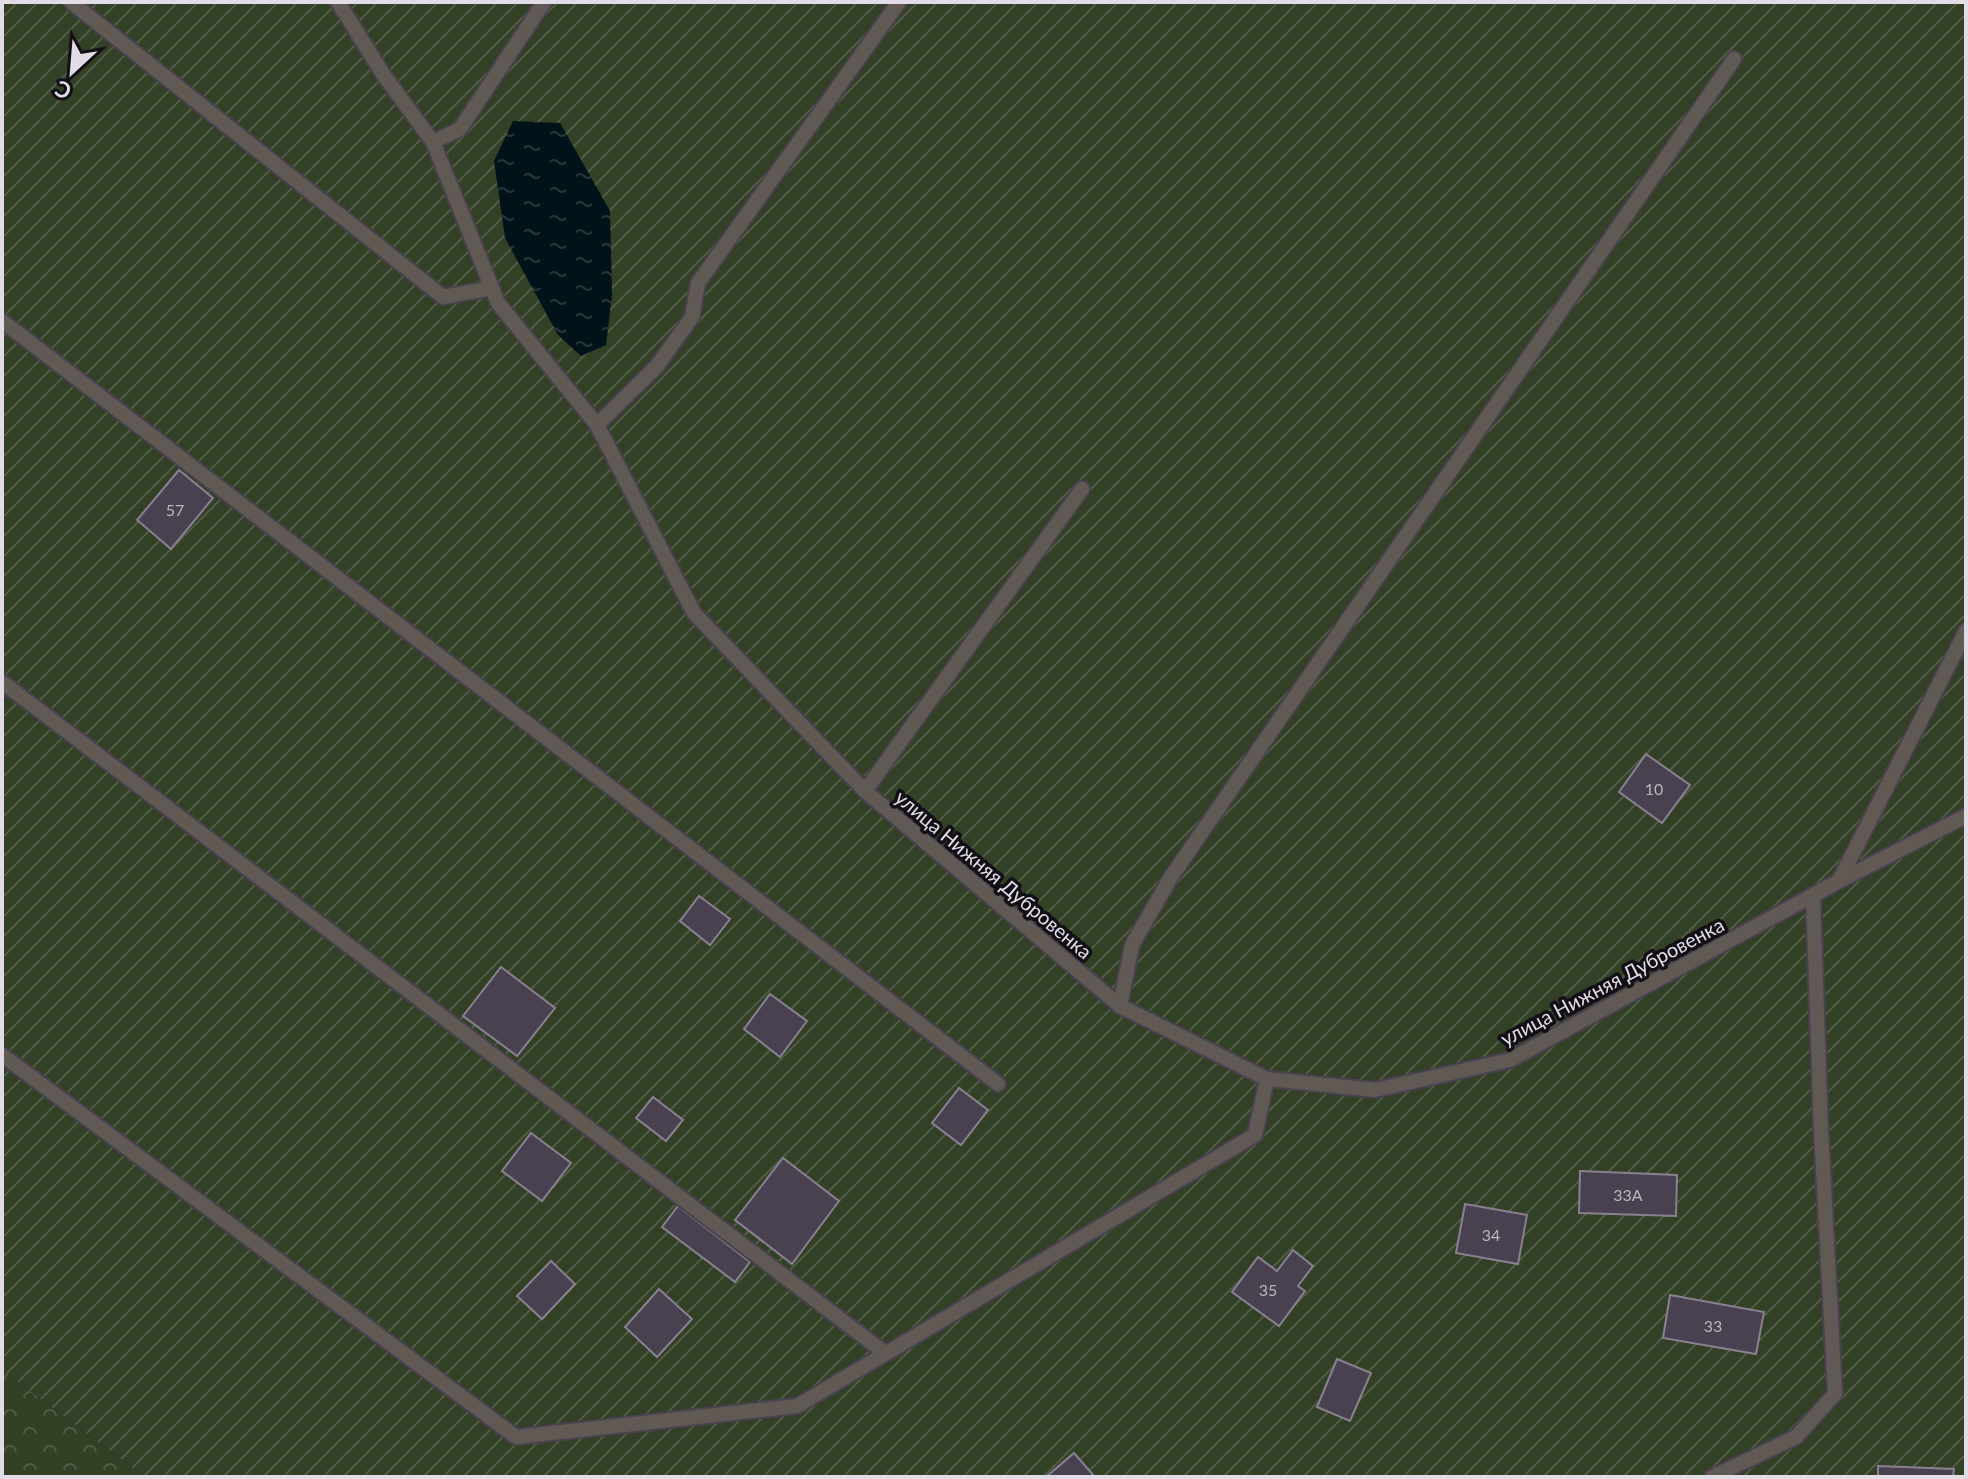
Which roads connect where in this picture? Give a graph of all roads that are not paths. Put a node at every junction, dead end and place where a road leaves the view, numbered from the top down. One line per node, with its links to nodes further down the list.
1 (71, 2): 7 (lane)
2 (338, 2): 6 (lane, улица Нижняя Дубровенка)
3 (544, 2): 6 (lane)
4 (899, 2): 9 (lane)
5 (1734, 59): 17 (lane)
6 (433, 142): 7 (lane, улица Нижняя Дубровенка)
7 (492, 288): 9 (lane, улица Нижняя Дубровенка)
8 (2, 321): 20 (lane)
9 (597, 425): 13 (lane, улица Нижняя Дубровенка)
10 (1082, 489): 13 (lane)
11 (1966, 631): 15 (lane)
12 (2, 682): 21 (lane)
13 (865, 791): 17 (lane, улица Нижняя Дубровенка)
14 (1966, 816): 15 (lane, улица Нижняя Дубровенка)
15 (1839, 881): 16 (lane, улица Нижняя Дубровенка)
16 (1813, 895): 19 (lane, улица Нижняя Дубровенка); 22 (lane)
17 (1120, 1006): 19 (lane, улица Нижняя Дубровенка)
18 (2, 1055): 21 (lane)
19 (1267, 1079): 21 (lane)
20 (998, 1084)
21 (885, 1353)
22 (1712, 1477)

